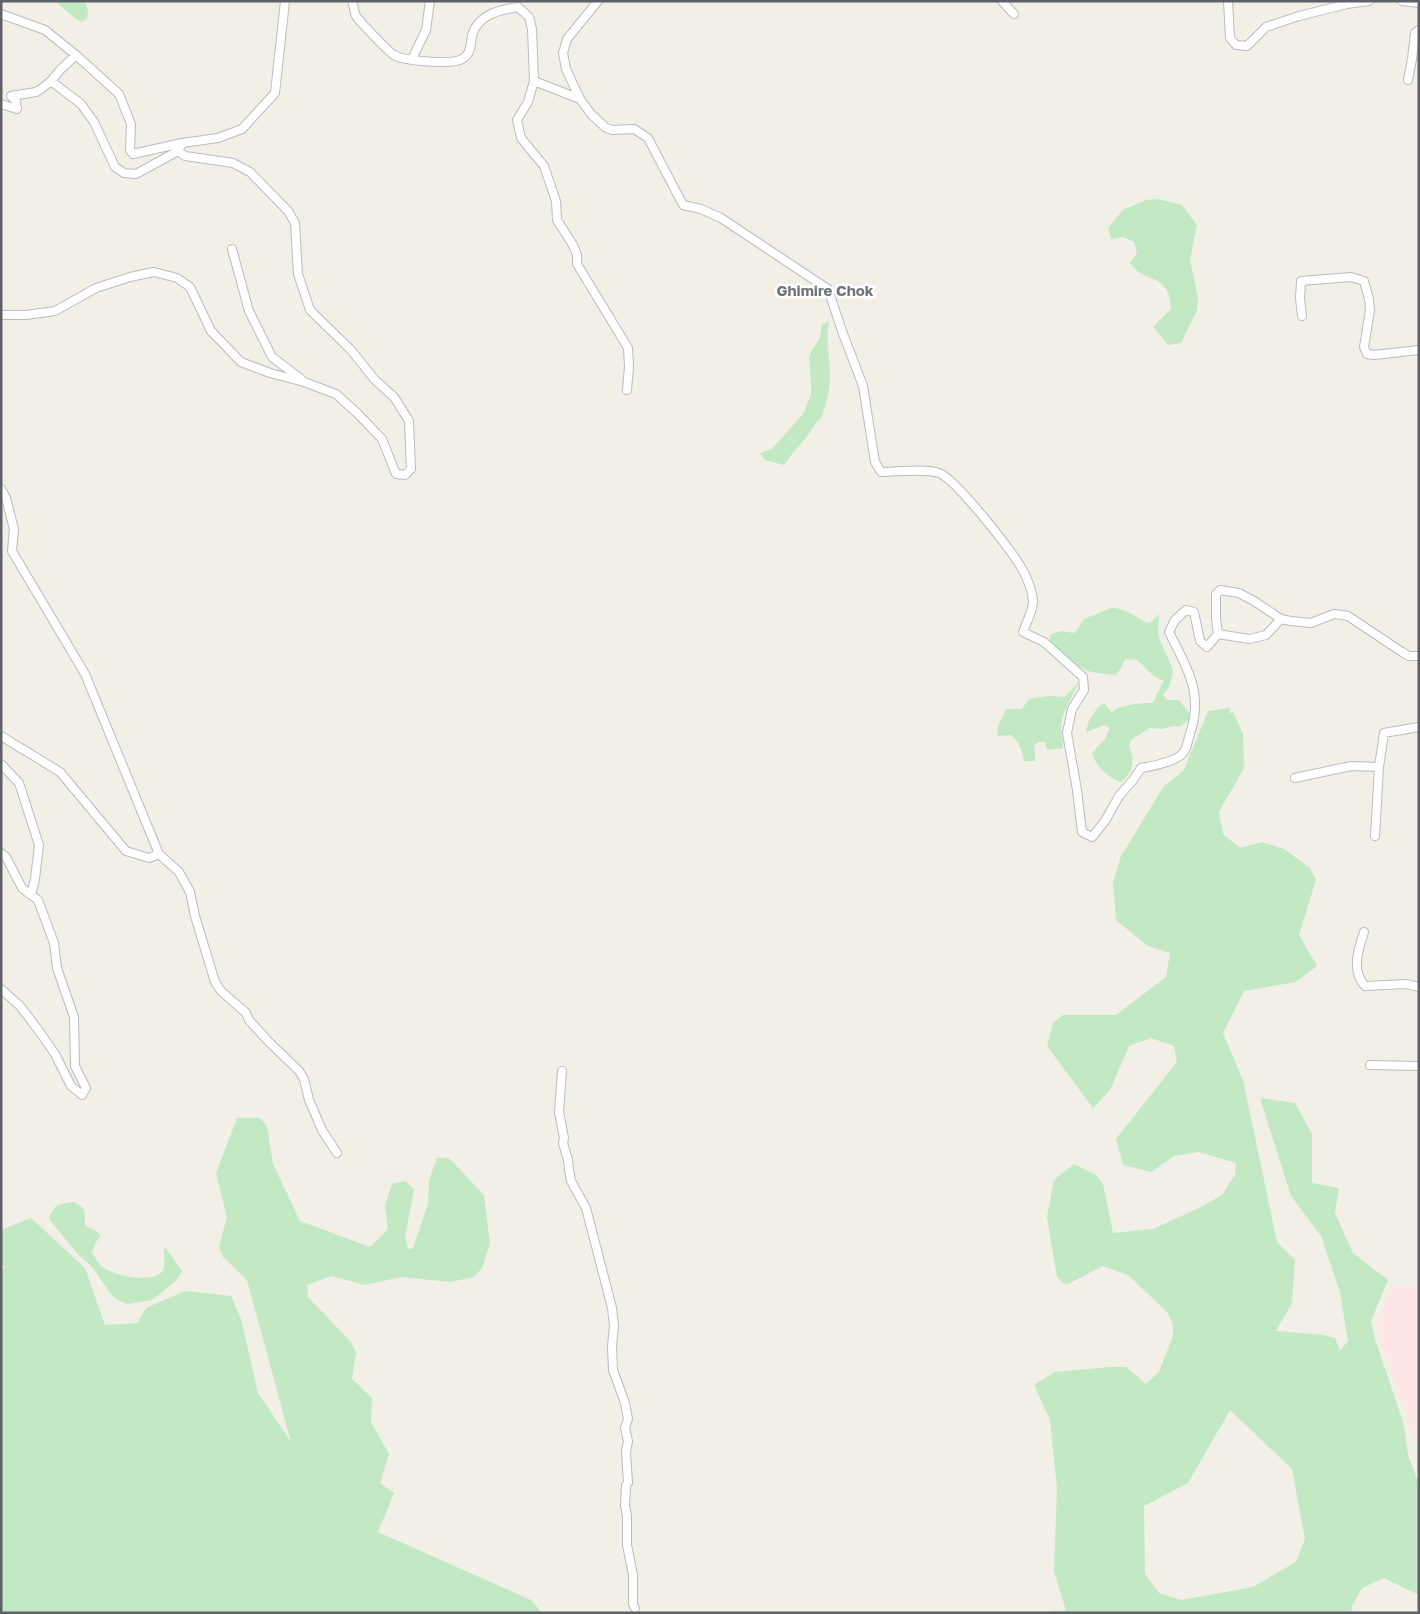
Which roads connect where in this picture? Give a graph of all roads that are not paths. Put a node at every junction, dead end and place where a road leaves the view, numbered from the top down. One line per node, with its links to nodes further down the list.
1 (285, 1): 20 (street)
2 (352, 1): 14 (street)
3 (430, 1): 14 (street)
4 (598, 1): 18 (street)
5 (1002, 1): 11 (street)
6 (1228, 1): 7 (street)
7 (1370, 1)
8 (1402, 1): 9 (street)
9 (1419, 3)
10 (1, 14): 13 (street)
11 (1014, 14)
12 (1419, 30): 15 (street)
13 (76, 55): 16 (street); 20 (street)
14 (412, 59): 17 (street)
15 (1408, 80)
16 (51, 81): 19 (street); 21 (street)
17 (534, 81): 18 (street); 27 (street)
18 (580, 99): 30 (street)
19 (1, 104)
20 (182, 143): 21 (street)
21 (178, 151): 26 (street)
22 (232, 249): 26 (street)
23 (1, 315): 26 (street)
24 (1302, 316): 25 (street)
25 (1419, 350)
26 (304, 382)
27 (627, 390)
28 (1, 489): 39 (street)
29 (1281, 618): 30 (street); 30 (street); 31 (street)
30 (1218, 634)
31 (1419, 656)
32 (1419, 727): 35 (street)
33 (1, 736): 39 (street)
34 (1, 764): 40 (street)
35 (1379, 767): 36 (street); 37 (street)
36 (1295, 778)
37 (1375, 836)
38 (1, 853): 40 (street)
39 (159, 854): 47 (street)
40 (30, 895): 43 (street)
41 (1364, 932): 42 (street)
42 (1419, 987)
43 (1, 989)
44 (1370, 1065): 45 (street)
45 (1419, 1066)
46 (562, 1071): 48 (street)
47 (338, 1153)
48 (635, 1608)

